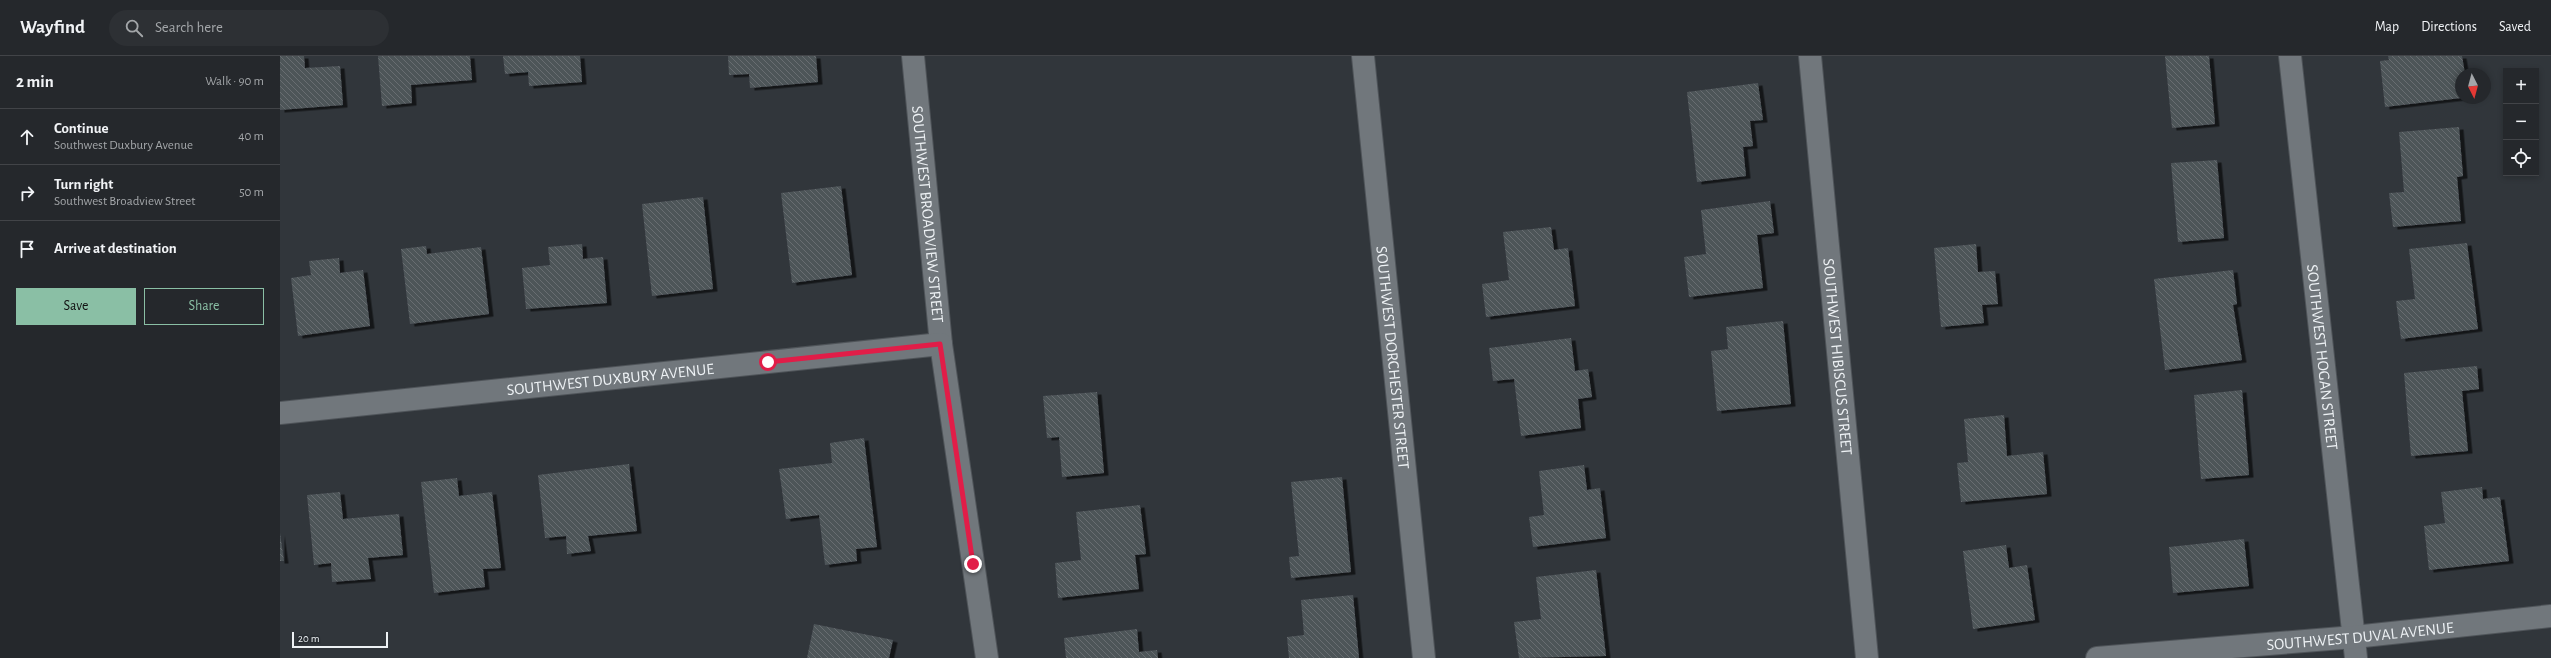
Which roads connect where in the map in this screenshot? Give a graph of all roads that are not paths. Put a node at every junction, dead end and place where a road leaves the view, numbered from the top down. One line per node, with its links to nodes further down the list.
1 (913, 56): 5 (street, SOUTHWEST BROADVIEW STREET)
2 (1363, 56): 10 (street, SOUTHWEST DORCHESTER STREET)
3 (1810, 56): 11 (street, SOUTHWEST HIBISCUS STREET)
4 (2290, 56): 8 (street, SOUTHWEST HOGAN STREET)
5 (940, 344): 6 (street, SOUTHWEST DUXBURY AVENUE); 9 (street, SOUTHWEST BROADVIEW STREET)
6 (280, 413)
7 (2551, 616): 8 (street, SOUTHWEST DUVAL AVENUE)
8 (2354, 637): 12 (street, SOUTHWEST DUVAL AVENUE); 13 (street, SOUTHWEST HOGAN STREET)
9 (987, 658)
10 (1424, 658)
11 (1867, 658)
12 (2097, 658)
13 (2356, 658)

